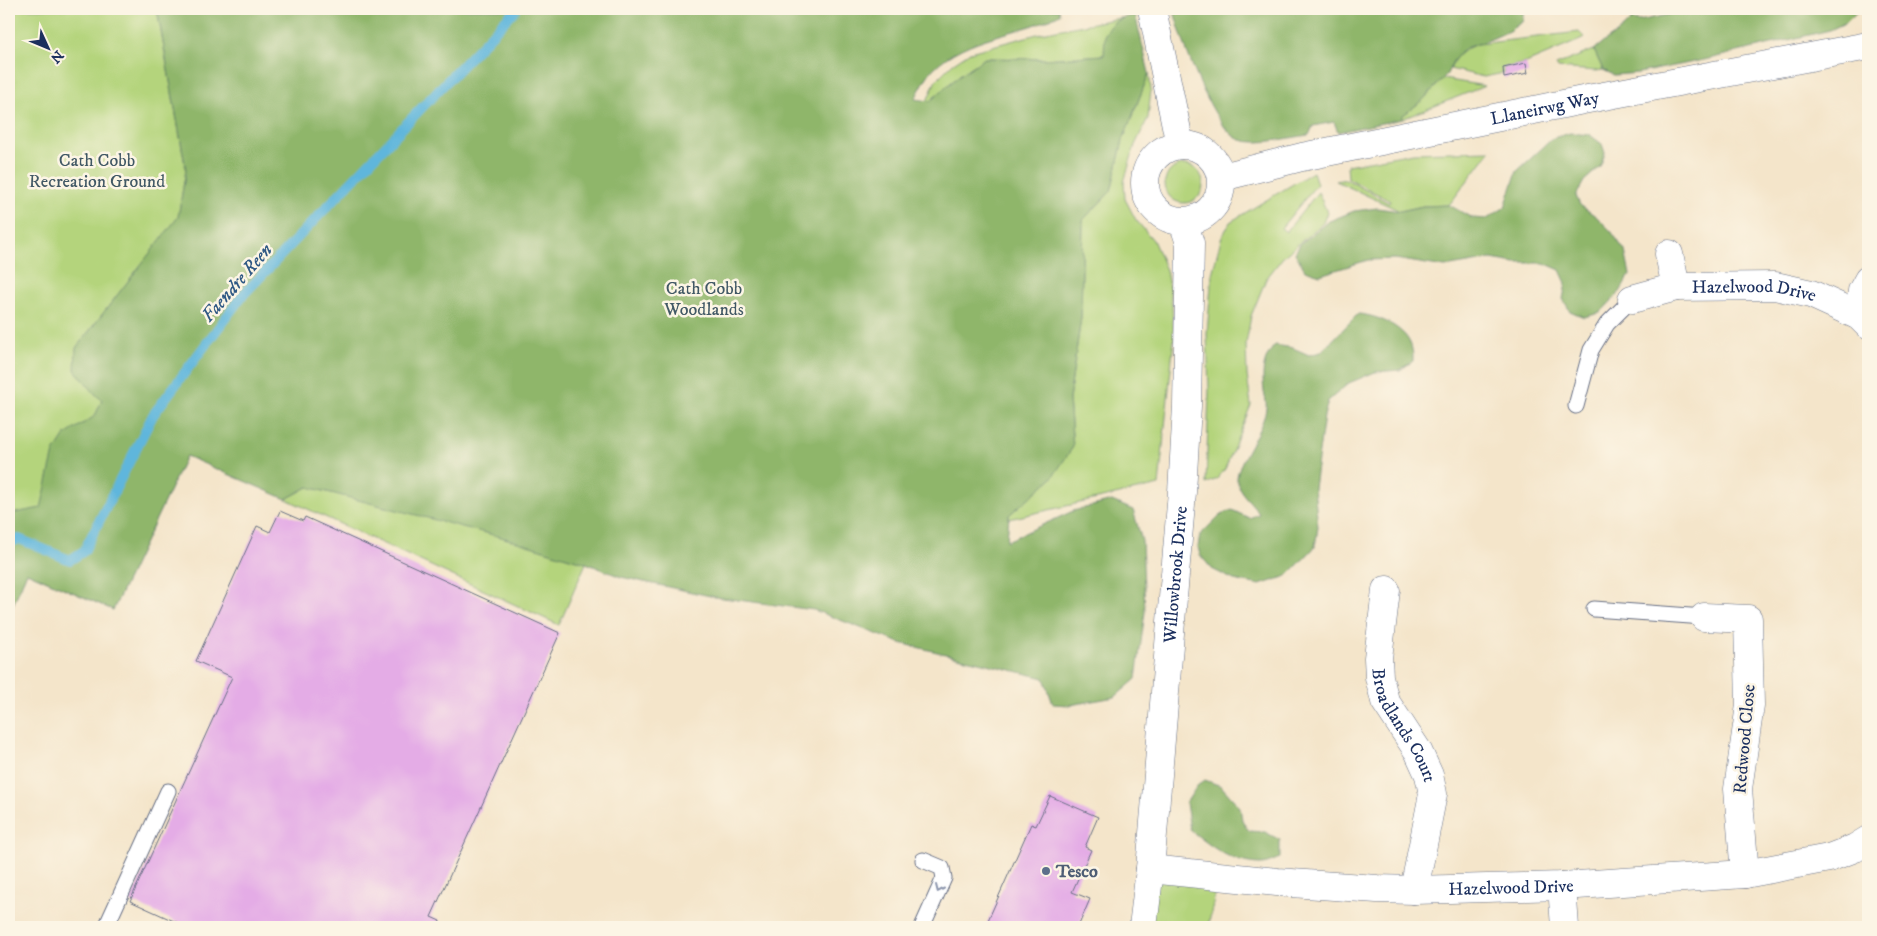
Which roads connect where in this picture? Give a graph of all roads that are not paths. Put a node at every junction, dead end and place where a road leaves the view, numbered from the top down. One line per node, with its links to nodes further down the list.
1 (1152, 9): 3 (street)
2 (1868, 46): 4 (street, Llaneirwg Way)
3 (1180, 145): 4 (street); 5 (street)
4 (1222, 177): 5 (street)
5 (1183, 222): 18 (street, Willowbrook Drive)
6 (1669, 254): 8 (street)
7 (1868, 280): 10 (street)
8 (1676, 287): 9 (street, Hazelwood Drive); 10 (street, Hazelwood Drive)
9 (1632, 299): 11 (lane)
10 (1864, 321)
11 (1576, 406)
12 (1386, 590): 21 (street, Broadlands Court)
13 (1594, 609): 14 (lane)
14 (1704, 617): 19 (street, Redwood Close)
15 (168, 791): 22 (lane)
16 (1868, 840): 19 (street, Hazelwood Drive)
17 (923, 860): 23 (lane, one-way to 23)
18 (1150, 869): 21 (street, Hazelwood Drive); 24 (street, Willowbrook Drive)
19 (1745, 874): 20 (street, Hazelwood Drive)
20 (1562, 886): 21 (street, Hazelwood Drive); 25 (street)
21 (1414, 890)
22 (106, 927)
23 (922, 927)
24 (1143, 927)
25 (1565, 927)

